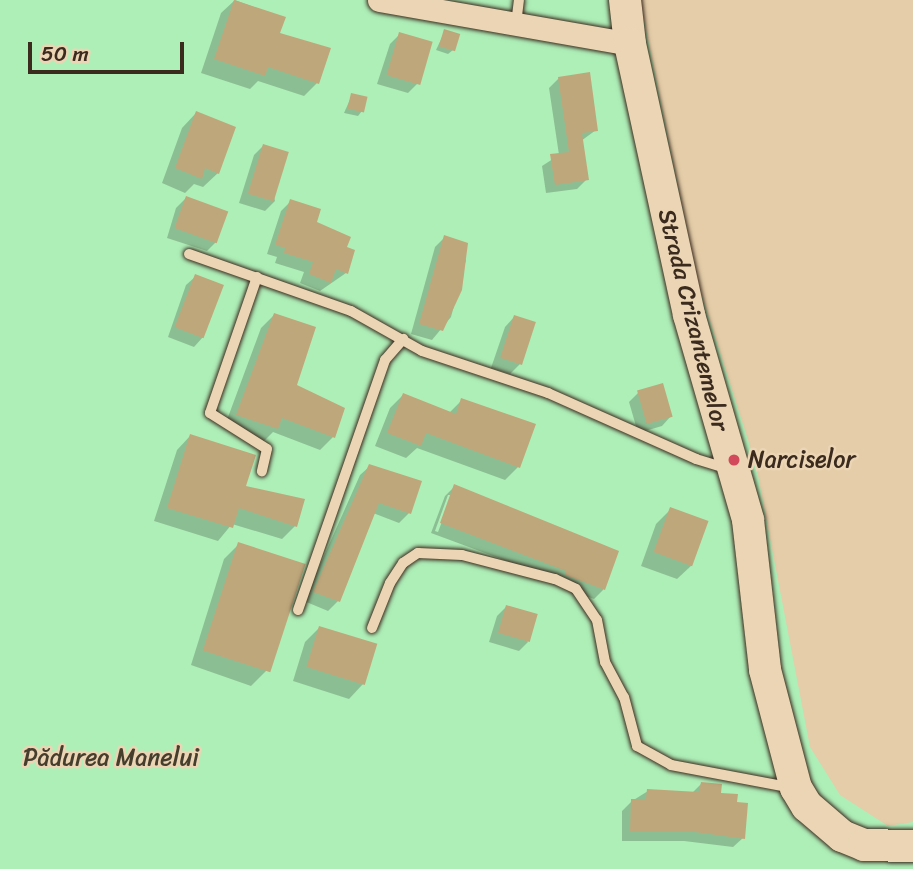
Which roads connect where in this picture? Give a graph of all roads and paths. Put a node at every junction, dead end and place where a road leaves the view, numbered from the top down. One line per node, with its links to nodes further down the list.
1 (379, 0): 4 (street)
2 (519, 0): 4 (lane)
3 (625, 0): 5 (street, Strada Crizantemelor)
4 (516, 27): 5 (street)
5 (630, 44): 9 (street, Strada Crizantemelor)
6 (189, 254): 7 (lane)
7 (257, 277): 8 (lane); 10 (lane)
8 (403, 339): 9 (lane); 11 (lane)
9 (732, 470): 13 (street, Strada Crizantemelor)
10 (262, 471)
11 (298, 610)
12 (372, 628): 13 (lane)
13 (796, 788): 14 (street, Strada Crizantemelor)
14 (913, 846)

